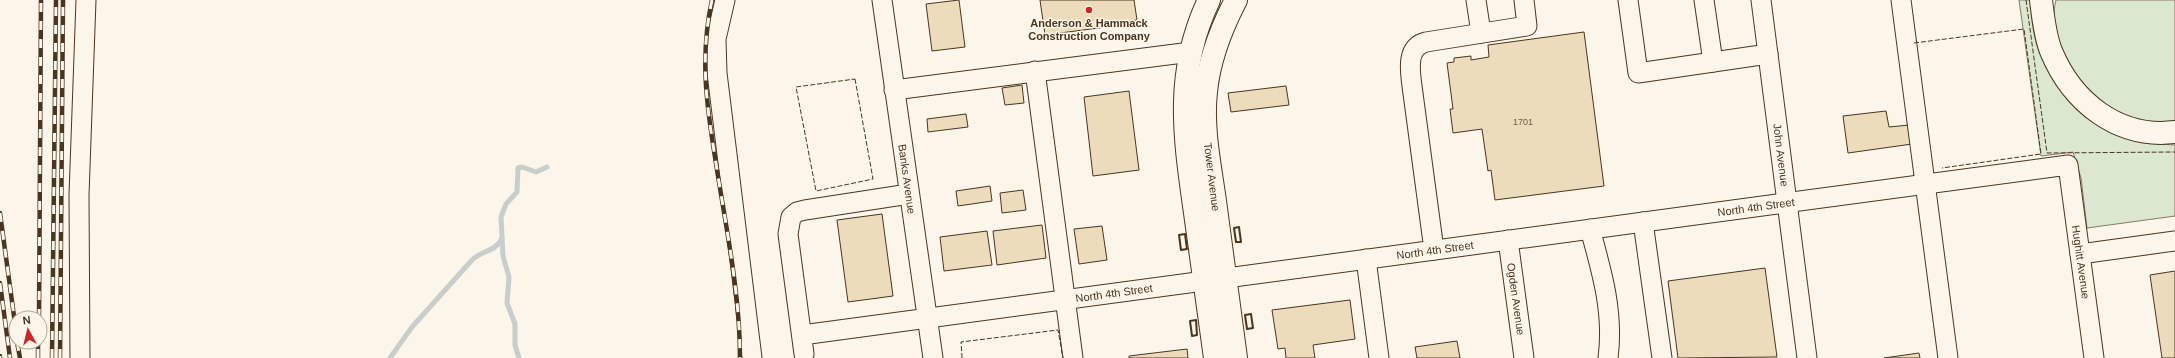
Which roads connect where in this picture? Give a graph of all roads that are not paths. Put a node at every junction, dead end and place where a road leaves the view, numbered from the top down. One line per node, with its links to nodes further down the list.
1 (86, 0): 36 (street)
2 (725, 0): 37 (street)
3 (882, 0): 18 (street, Banks Avenue)
4 (1210, 0): 14 (main road, Tower Avenue)
5 (1236, 0): 31 (main road, Tower Avenue)
6 (1476, 0): 13 (street)
7 (1524, 0): 13 (street)
8 (1628, 0): 16 (street)
9 (1704, 0): 16 (street)
10 (1761, 0): 15 (street, John Avenue)
11 (1901, 0): 21 (street)
12 (2042, 2): 19 (main road)
13 (1481, 33): 28 (street)
14 (1191, 52): 17 (street); 31 (main road, Tower Avenue)
15 (1768, 54): 16 (street); 23 (street, John Avenue)
16 (1713, 62)
17 (1035, 71): 18 (street); 32 (street)
18 (894, 90): 22 (street, Banks Avenue)
19 (2175, 132)
20 (2068, 165): 21 (street, North 4th Street); 29 (street, Hughitt Avenue)
21 (1924, 184): 23 (street, North 4th Street); 47 (street)
22 (909, 194): 33 (street, Banks Avenue); 34 (street)
23 (1787, 202): 24 (street, North 4th Street); 46 (street, John Avenue)
24 (1643, 222): 25 (street, North 4th Street); 45 (street)
25 (1590, 229): 26 (street, North 4th Street); 44 (street)
26 (1508, 240): 28 (street, North 4th Street); 43 (street, Ogden Avenue)
27 (2175, 241): 29 (street)
28 (1434, 250): 30 (street, North 4th Street)
29 (2080, 254): 48 (street, Hughitt Avenue)
30 (1366, 260): 31 (street, North 4th Street); 42 (street)
31 (1215, 280): 32 (street, North 4th Street); 40 (main road, Tower Avenue); 41 (main road, Tower Avenue)
32 (1065, 300): 33 (street, North 4th Street); 39 (street)
33 (928, 319): 34 (street, North 4th Street); 38 (street, Banks Avenue)
34 (802, 335): 35 (street)
35 (804, 354)
36 (80, 358)
37 (752, 358)
38 (933, 358)
39 (1073, 358)
40 (1215, 358)
41 (1236, 358)
42 (1379, 358)
43 (1524, 358)
44 (1608, 358)
45 (1662, 358)
46 (1807, 358)
47 (1948, 358)
48 (2094, 358)

